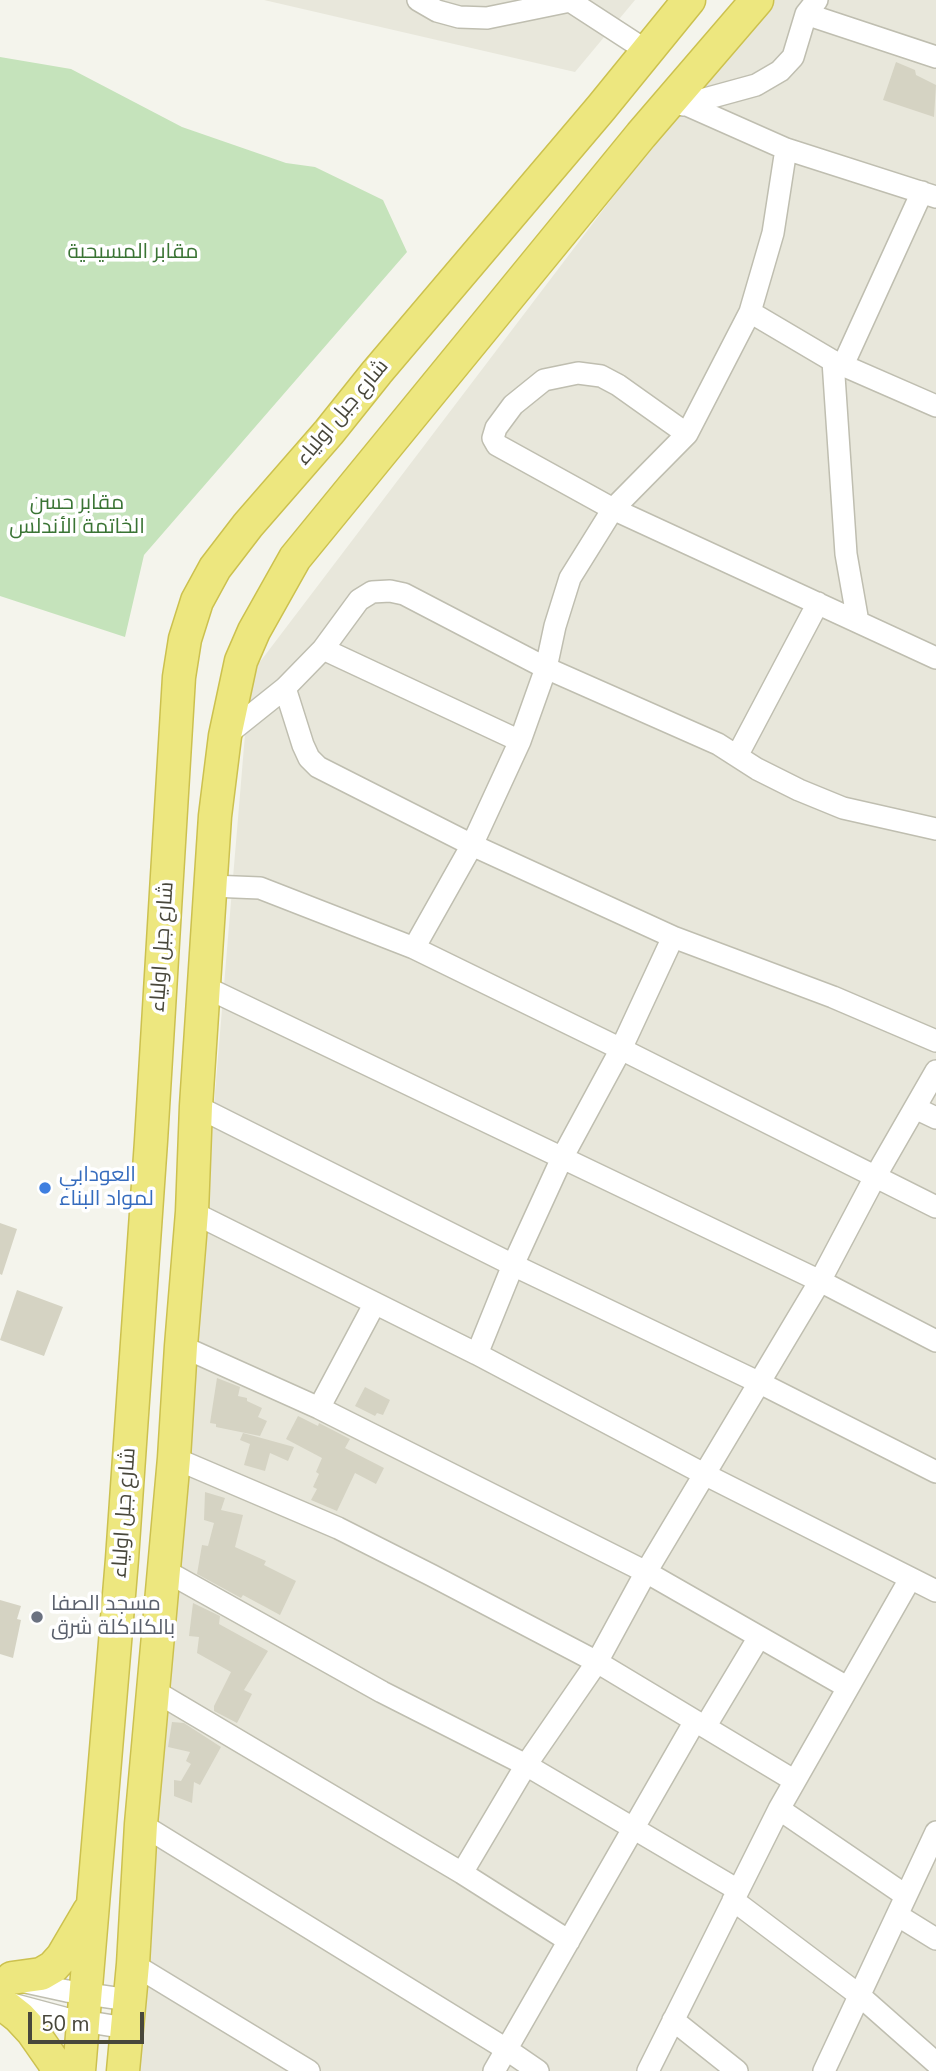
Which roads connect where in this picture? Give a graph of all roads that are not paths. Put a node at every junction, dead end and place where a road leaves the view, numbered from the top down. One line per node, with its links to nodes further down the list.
1 (418, 0): 4 (street)
2 (689, 0): 6 (highway, شارع جبل اولياء)
3 (757, 0): 8 (highway, شارع جبل اولياء)
4 (577, 1): 6 (street)
5 (812, 7): 7 (street); 8 (street)
6 (647, 51): 9 (highway, شارع جبل اولياء)
7 (936, 57)
8 (677, 102): 10 (highway, شارع جبل اولياء); 11 (street)
9 (601, 108): 10 (highway); 72 (highway, شارع جبل اولياء)
10 (641, 135): 24 (highway, شارع جبل اولياء)
11 (786, 149): 12 (street); 13 (street)
12 (929, 194): 14 (street)
13 (750, 312): 14 (street); 16 (street)
14 (838, 363): 15 (street); 19 (street)
15 (935, 402)
16 (687, 434): 17 (street); 17 (street)
17 (613, 509): 18 (street); 22 (street)
18 (818, 603): 19 (street); 26 (street)
19 (858, 622): 21 (street)
20 (323, 649): 22 (street); 23 (street); 25 (street)
21 (936, 658)
22 (546, 668): 25 (street); 26 (street)
23 (285, 688): 24 (street); 28 (street)
24 (225, 736): 29 (highway, شارع جبل اولياء)
25 (520, 741): 28 (street)
26 (737, 756): 27 (street)
27 (936, 829)
28 (471, 845): 30 (street); 31 (street)
29 (211, 886): 31 (street); 32 (highway, شارع جبل اولياء)
30 (673, 937): 33 (street); 34 (street)
31 (414, 948): 34 (street)
32 (205, 987): 36 (highway, شارع جبل اولياء); 39 (street)
33 (936, 1041)
34 (621, 1049): 39 (street); 40 (street)
35 (936, 1071): 37 (street)
36 (197, 1106): 42 (highway, شارع جبل اولياء); 43 (street)
37 (915, 1108): 38 (street); 40 (street)
38 (936, 1118)
39 (562, 1158): 43 (street); 44 (street)
40 (874, 1177): 41 (street); 44 (street)
41 (936, 1208)
42 (192, 1212): 45 (street); 47 (highway, شارع جبل اولياء)
43 (513, 1265): 48 (street); 49 (street)
44 (820, 1281): 46 (street); 49 (street)
45 (375, 1303): 48 (street); 50 (street)
46 (936, 1340)
47 (181, 1346): 50 (street); 51 (highway, شارع جبل اولياء)
48 (477, 1354): 53 (street)
49 (758, 1382): 52 (street); 53 (street)
50 (319, 1408): 55 (street)
51 (174, 1458): 54 (highway, شارع جبل اولياء); 59 (street)
52 (936, 1472)
53 (704, 1474): 55 (street); 56 (street)
54 (164, 1570): 61 (highway, شارع جبل اولياء); 63 (street)
55 (646, 1572): 58 (street); 59 (street)
56 (910, 1579): 57 (street); 60 (street)
57 (936, 1591)
58 (759, 1637): 60 (street); 62 (street)
59 (597, 1662): 62 (street); 63 (street)
60 (847, 1688): 64 (street)
61 (153, 1690): 66 (highway, شارع جبل اولياء); 69 (street)
62 (700, 1724): 64 (street); 67 (street)
63 (526, 1765): 67 (street); 69 (street)
64 (795, 1781): 65 (street)
65 (779, 1809): 70 (street); 71 (street)
66 (141, 1824): 76 (highway, شارع جبل اولياء); 82 (street)
67 (636, 1828): 70 (street); 75 (street)
68 (936, 1832): 71 (street)
69 (462, 1872): 75 (street)
70 (736, 1895): 78 (street); 81 (street)
71 (905, 1895): 73 (street)
72 (94, 1904): 77 (highway); 79 (highway, شارع جبل اولياء)
73 (897, 1915): 74 (street); 78 (street)
74 (936, 1939)
75 (569, 1941): 82 (street)
76 (133, 1964): 80 (highway, شارع جبل اولياء); 87 (street)
77 (3, 1989): 79 (street); 79 (street); 84 (highway)
78 (859, 1996): 83 (street); 92 (street)
79 (83, 2007): 80 (street); 80 (street); 85 (highway, شارع جبل اولياء)
80 (128, 2014): 86 (highway, شارع جبل اولياء)
81 (673, 2020): 90 (street); 91 (street)
82 (506, 2049): 88 (street); 89 (street)
83 (936, 2063)
84 (58, 2071)
85 (79, 2071)
86 (123, 2071)
87 (309, 2071)
88 (494, 2071)
89 (538, 2071)
90 (648, 2071)
91 (737, 2071)
92 (824, 2071)

